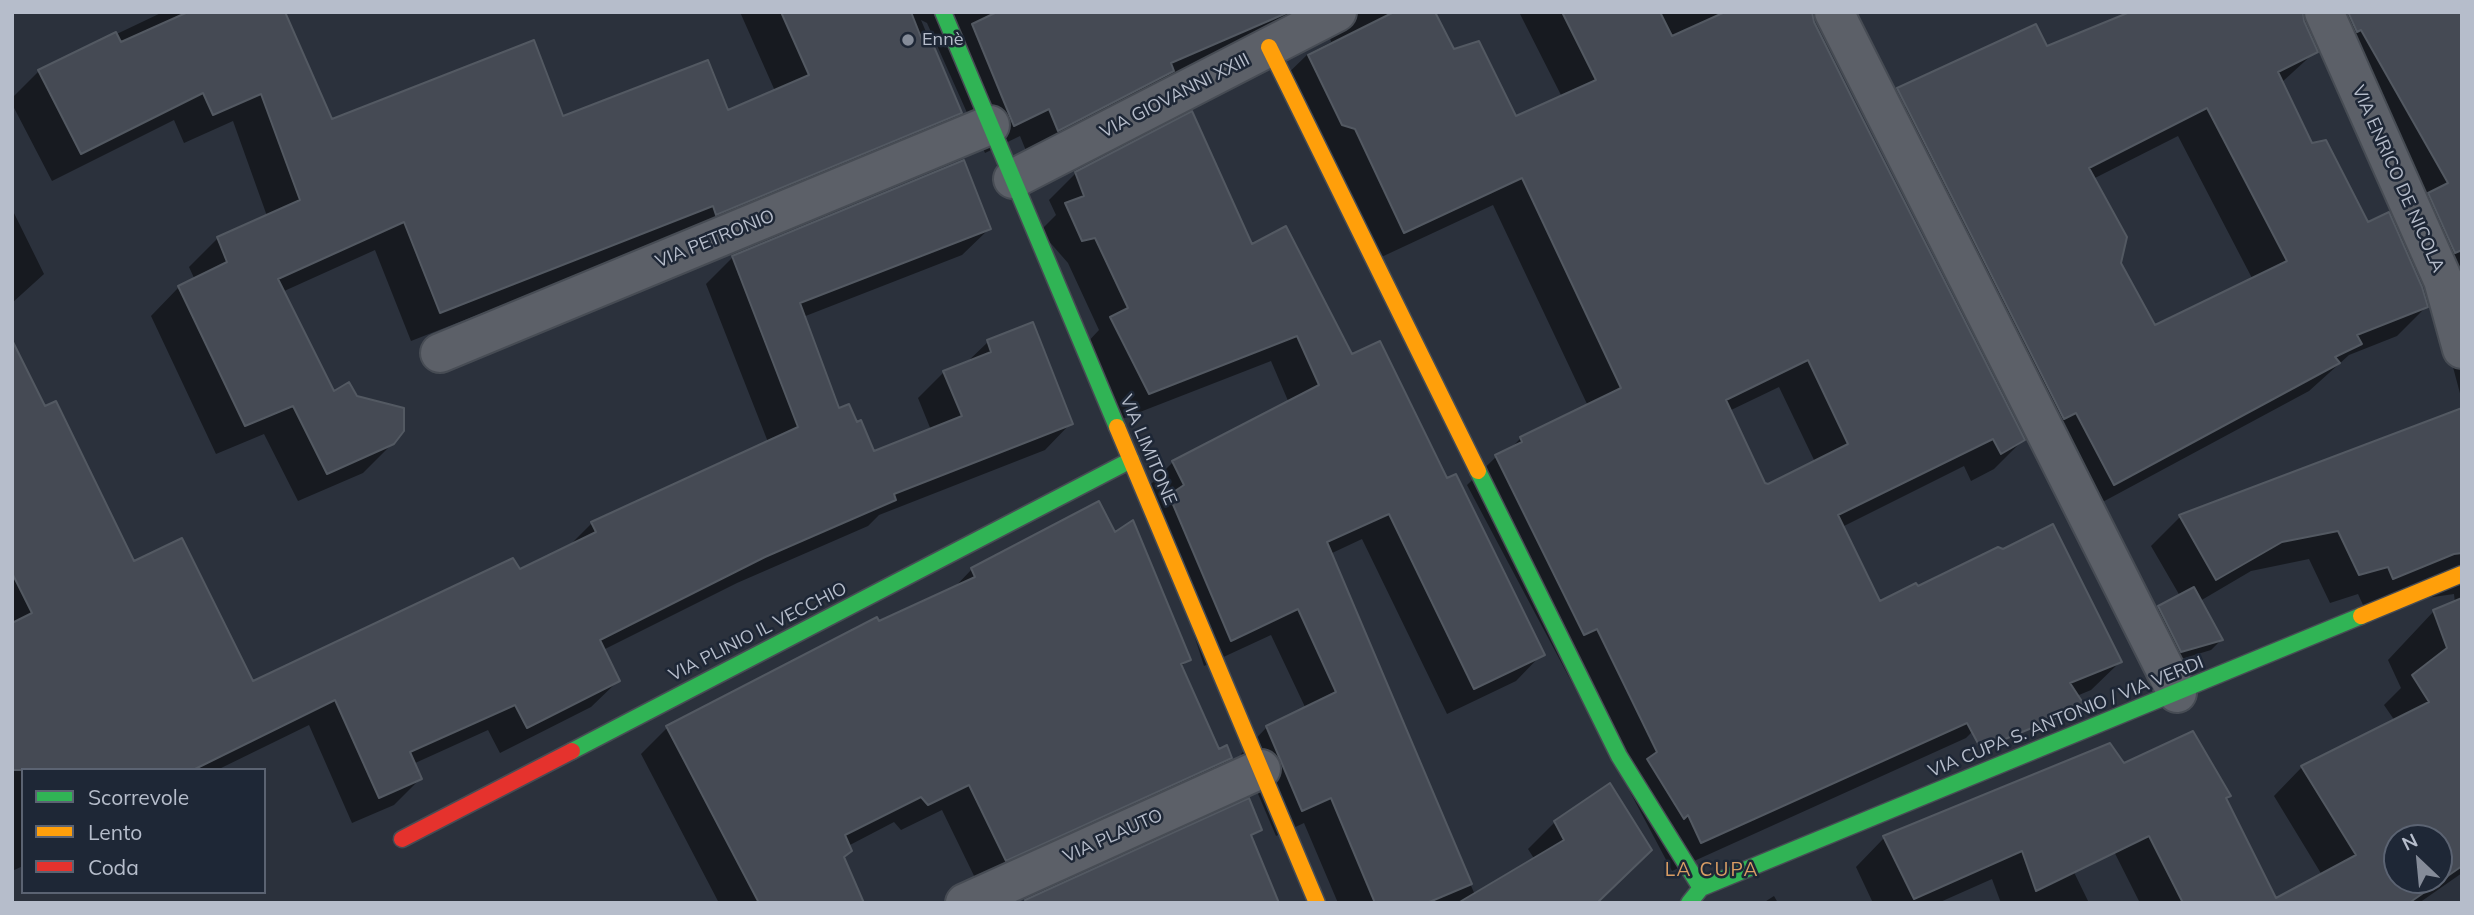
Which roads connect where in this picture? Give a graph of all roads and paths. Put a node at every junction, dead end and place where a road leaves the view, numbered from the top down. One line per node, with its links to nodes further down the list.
1 (943, 12): 6 (street, VIA LIMITONE)
2 (1337, 12): 5 (street, VIA GIOVANNI XXIII)
3 (1834, 12): 12 (street)
4 (2324, 12): 8 (street, VIA ENRICO DE NICOLA)
5 (1269, 47): 7 (street, VIA GIOVANNI XXIII); 15 (street)
6 (990, 125): 7 (street, VIA LIMITONE); 9 (street, VIA PETRONIO)
7 (1013, 179): 10 (street, VIA LIMITONE)
8 (2462, 349)
9 (440, 353)
10 (1131, 460): 13 (street, VIA LIMITONE); 14 (street, VIA PLINIO IL VECCHIO)
11 (2462, 574): 12 (street, VIA CUPA S. ANTONIO / VIA VERDI)
12 (2177, 693): 15 (street, VIA CUPA S. ANTONIO / VIA VERDI)
13 (1261, 769): 16 (street, VIA PLAUTO); 17 (street, VIA LIMITONE)
14 (402, 839)
15 (1701, 888): 18 (street, VIA CUPA S. ANTONIO / VIA VERDI)
16 (965, 903)
17 (1317, 903)
18 (1689, 903)

